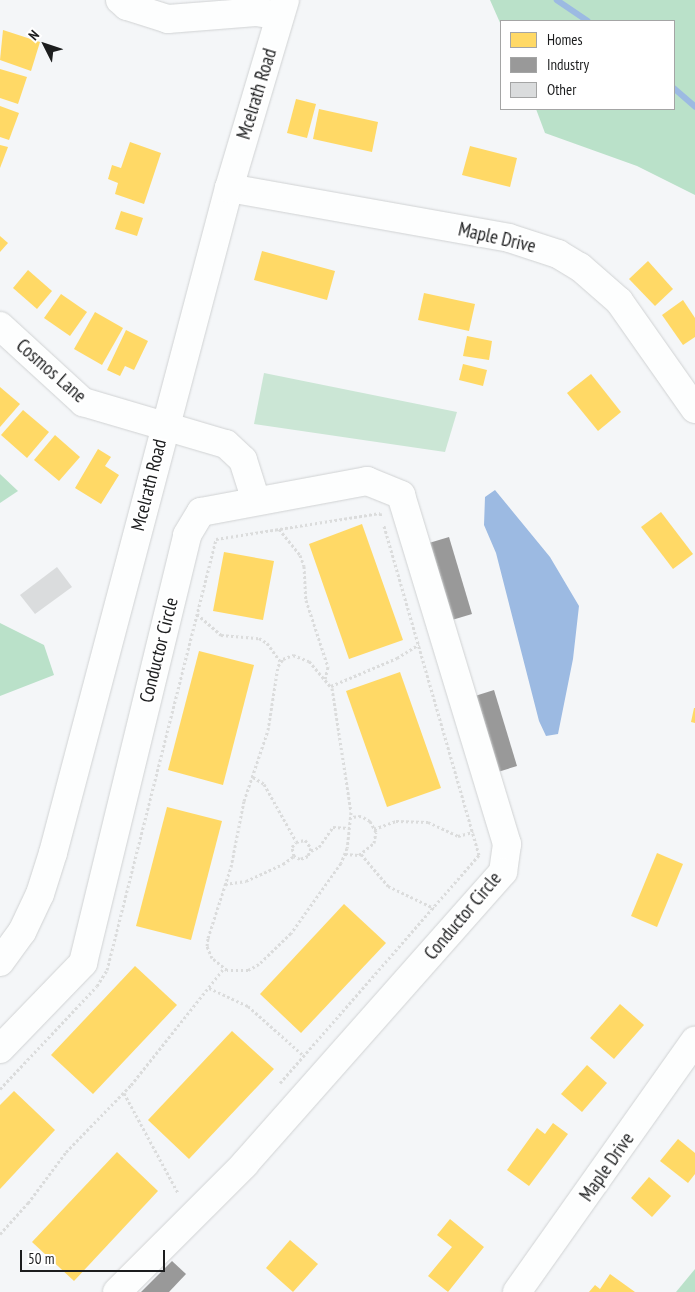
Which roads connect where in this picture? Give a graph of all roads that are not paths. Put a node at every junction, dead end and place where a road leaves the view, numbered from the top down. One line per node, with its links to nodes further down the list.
1 (120, 0): 2 (street)
2 (283, 8): 3 (street, Mcelrath Road)
3 (229, 188): 5 (street, Maple Drive); 6 (street, Mcelrath Road)
4 (0, 326): 6 (street, Cosmos Lane)
5 (695, 409)
6 (164, 428): 7 (street); 8 (street, Mcelrath Road)
7 (256, 500): 10 (street, Conductor Circle); 11 (street, Conductor Circle)
8 (0, 962)
9 (695, 1041): 12 (street, Maple Drive)
10 (0, 1049)
11 (117, 1292)
12 (517, 1292)

